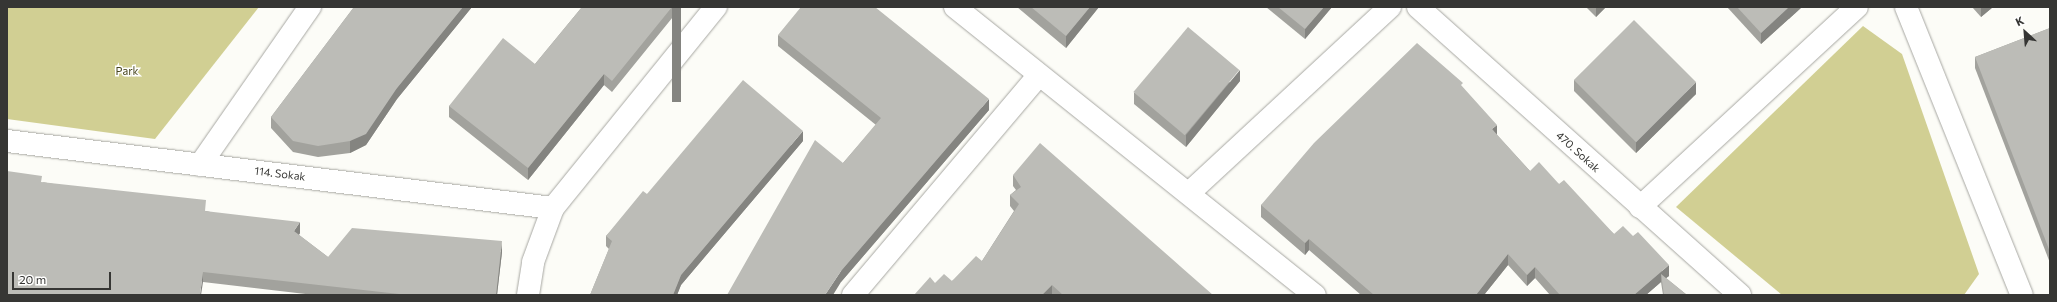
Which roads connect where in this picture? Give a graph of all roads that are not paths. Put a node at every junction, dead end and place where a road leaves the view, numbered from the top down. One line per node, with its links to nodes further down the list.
1 (310, 7): 10 (street)
2 (716, 7): 13 (street)
3 (955, 7): 8 (street)
4 (1390, 7): 11 (street)
5 (1418, 7): 12 (street, 470. Sokak)
6 (1857, 7): 12 (street)
7 (1906, 7): 18 (street)
8 (1038, 76): 11 (street); 15 (street)
9 (7, 141): 10 (street, 114. Sokak)
10 (200, 165): 13 (street, 114. Sokak)
11 (1189, 193): 16 (street)
12 (1640, 207): 17 (street, 470. Sokak)
13 (553, 208): 14 (street)
14 (528, 295)
15 (853, 295)
16 (1315, 295)
17 (1740, 295)
18 (2022, 295)

